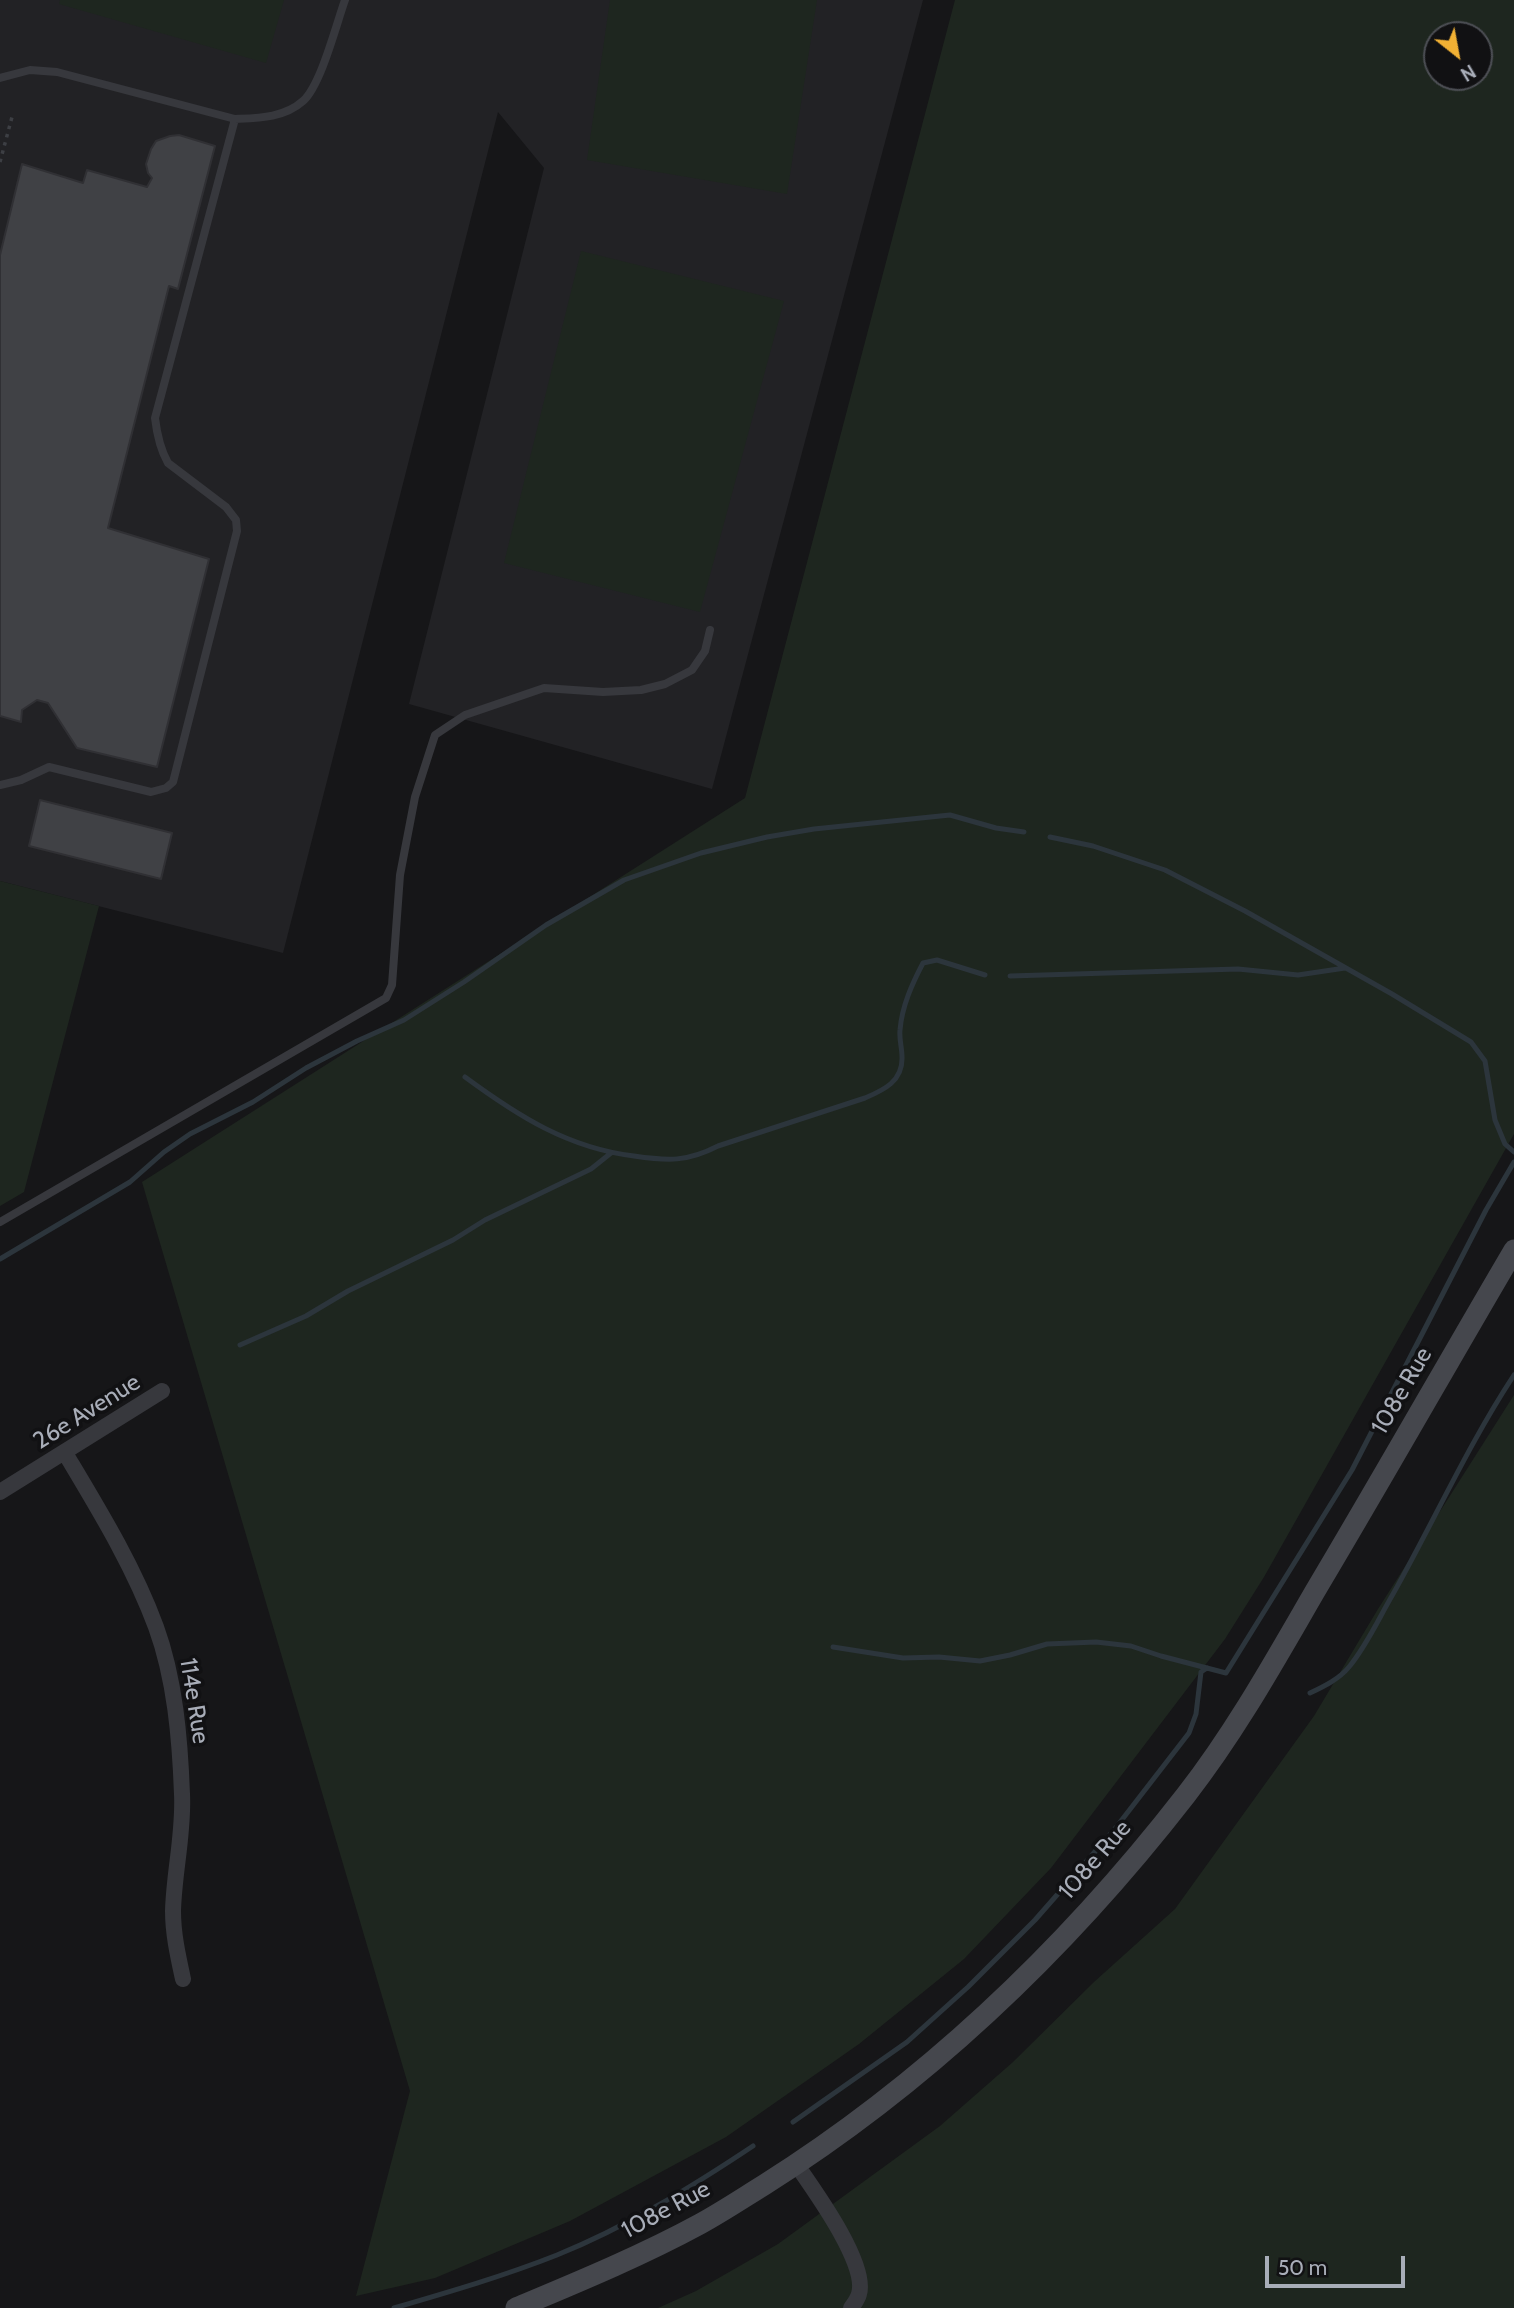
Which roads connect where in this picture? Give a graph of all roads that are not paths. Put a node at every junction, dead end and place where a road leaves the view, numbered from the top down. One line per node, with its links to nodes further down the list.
1 (345, 0): 3 (lane)
2 (0, 78): 3 (lane)
3 (235, 119): 5 (lane)
4 (710, 630): 6 (lane)
5 (0, 785)
6 (0, 1222)
7 (1514, 1250): 12 (main road, 108e Rue)
8 (162, 1391): 9 (street, 26e Avenue)
9 (65, 1453): 10 (street, 26e Avenue); 11 (street, 114e Rue)
10 (0, 1492)
11 (183, 1979)
12 (796, 2164): 13 (main road, 108e Rue); 14 (street)
13 (516, 2308)
14 (851, 2308)

